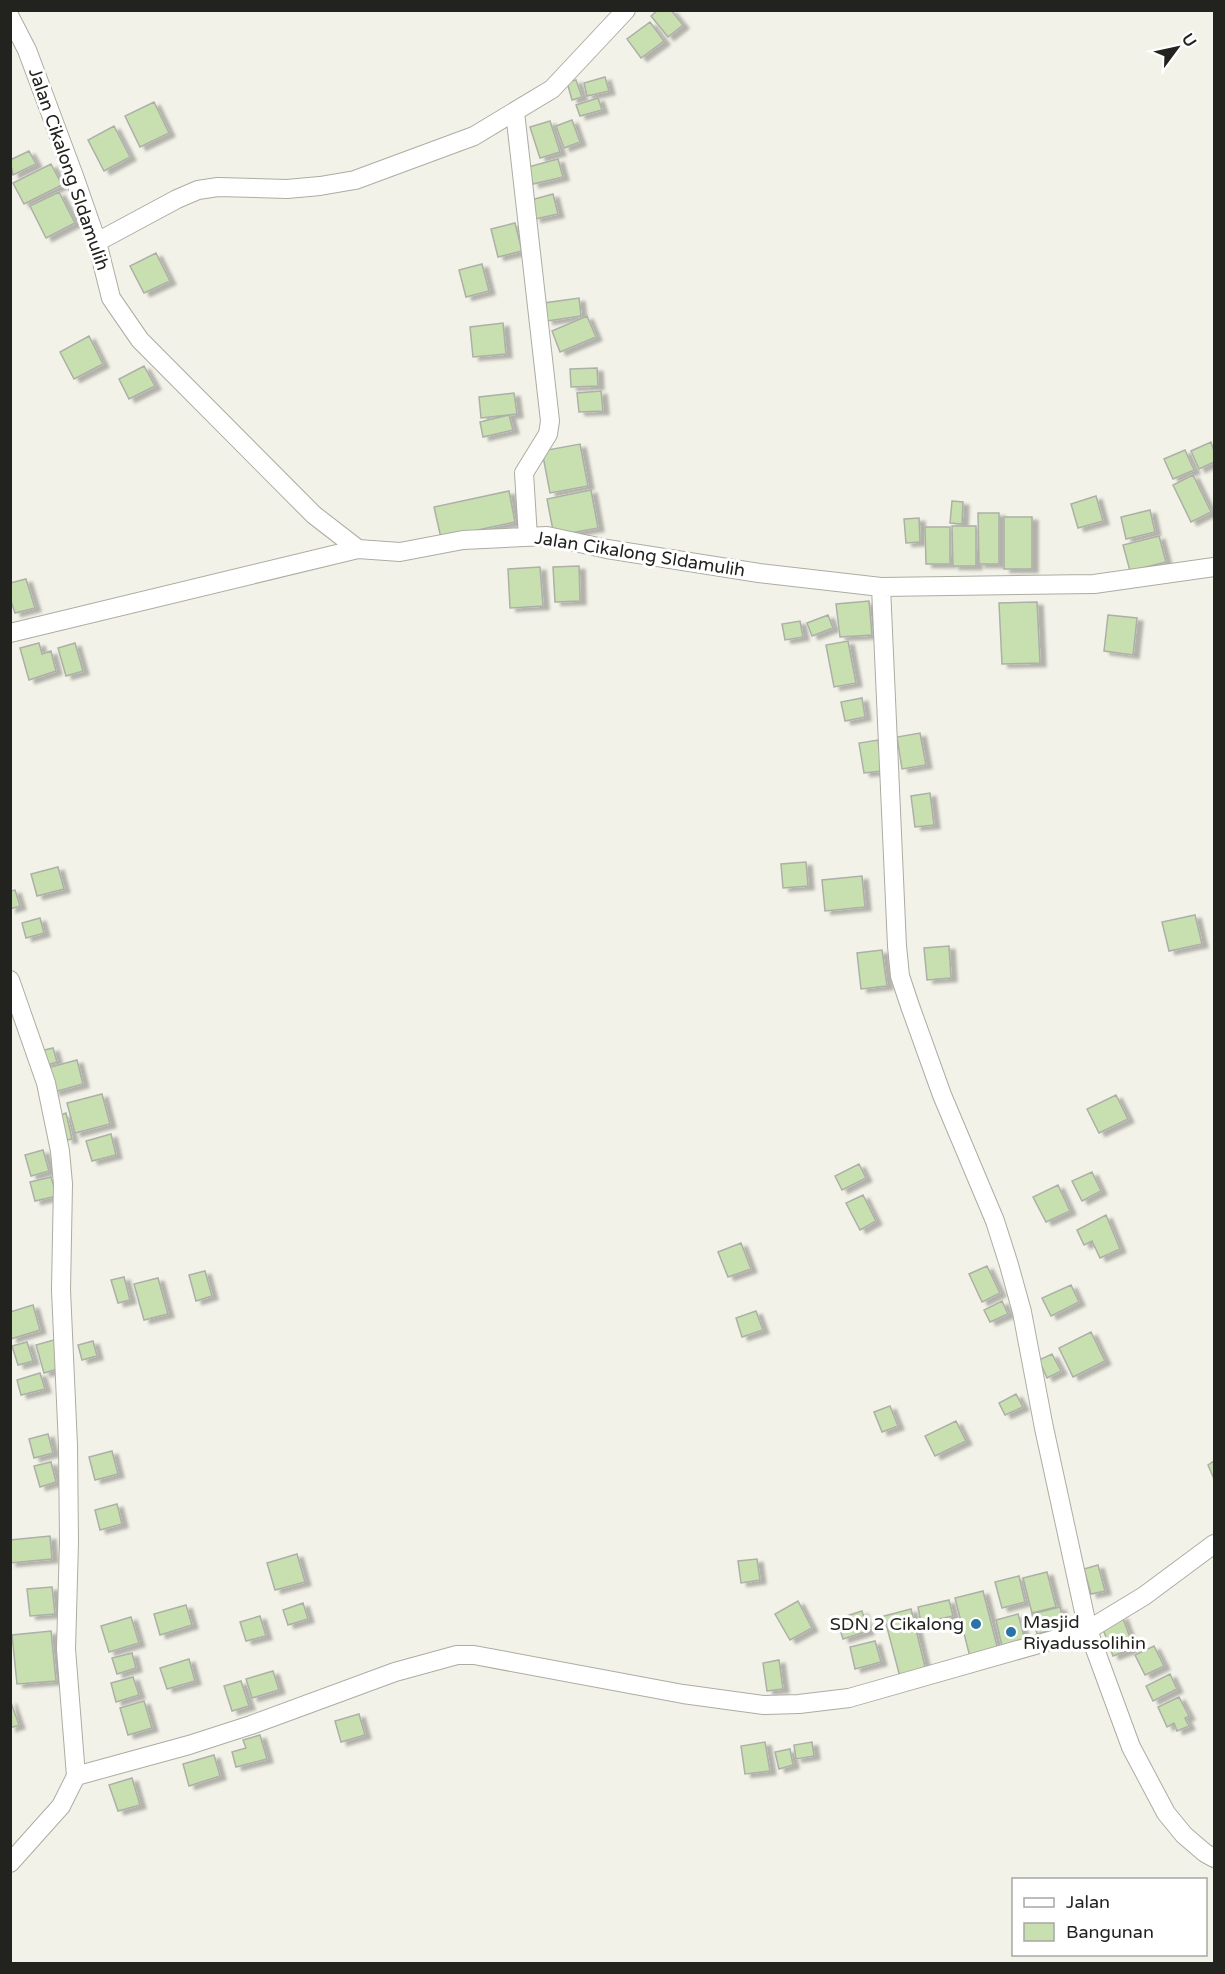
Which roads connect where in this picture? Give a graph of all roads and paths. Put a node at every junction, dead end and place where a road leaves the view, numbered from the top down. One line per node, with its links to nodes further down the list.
1 (627, 10): 3 (street)
2 (10, 17): 4 (street, Jalan Cikalong SIdamulih)
3 (515, 112): 4 (street); 5 (street)
4 (98, 242): 6 (street, Jalan Cikalong SIdamulih)
5 (528, 537): 6 (street, Jalan Cikalong SIdamulih); 8 (street, Jalan Cikalong SIdamulih)
6 (358, 549): 9 (street)
7 (1215, 567): 8 (street, Jalan Cikalong SIdamulih)
8 (881, 587): 12 (street)
9 (10, 633)
10 (10, 980): 13 (street)
11 (1215, 1544): 12 (street)
12 (1088, 1630): 13 (street); 14 (street)
13 (76, 1776): 15 (street)
14 (1215, 1858)
15 (10, 1863)

